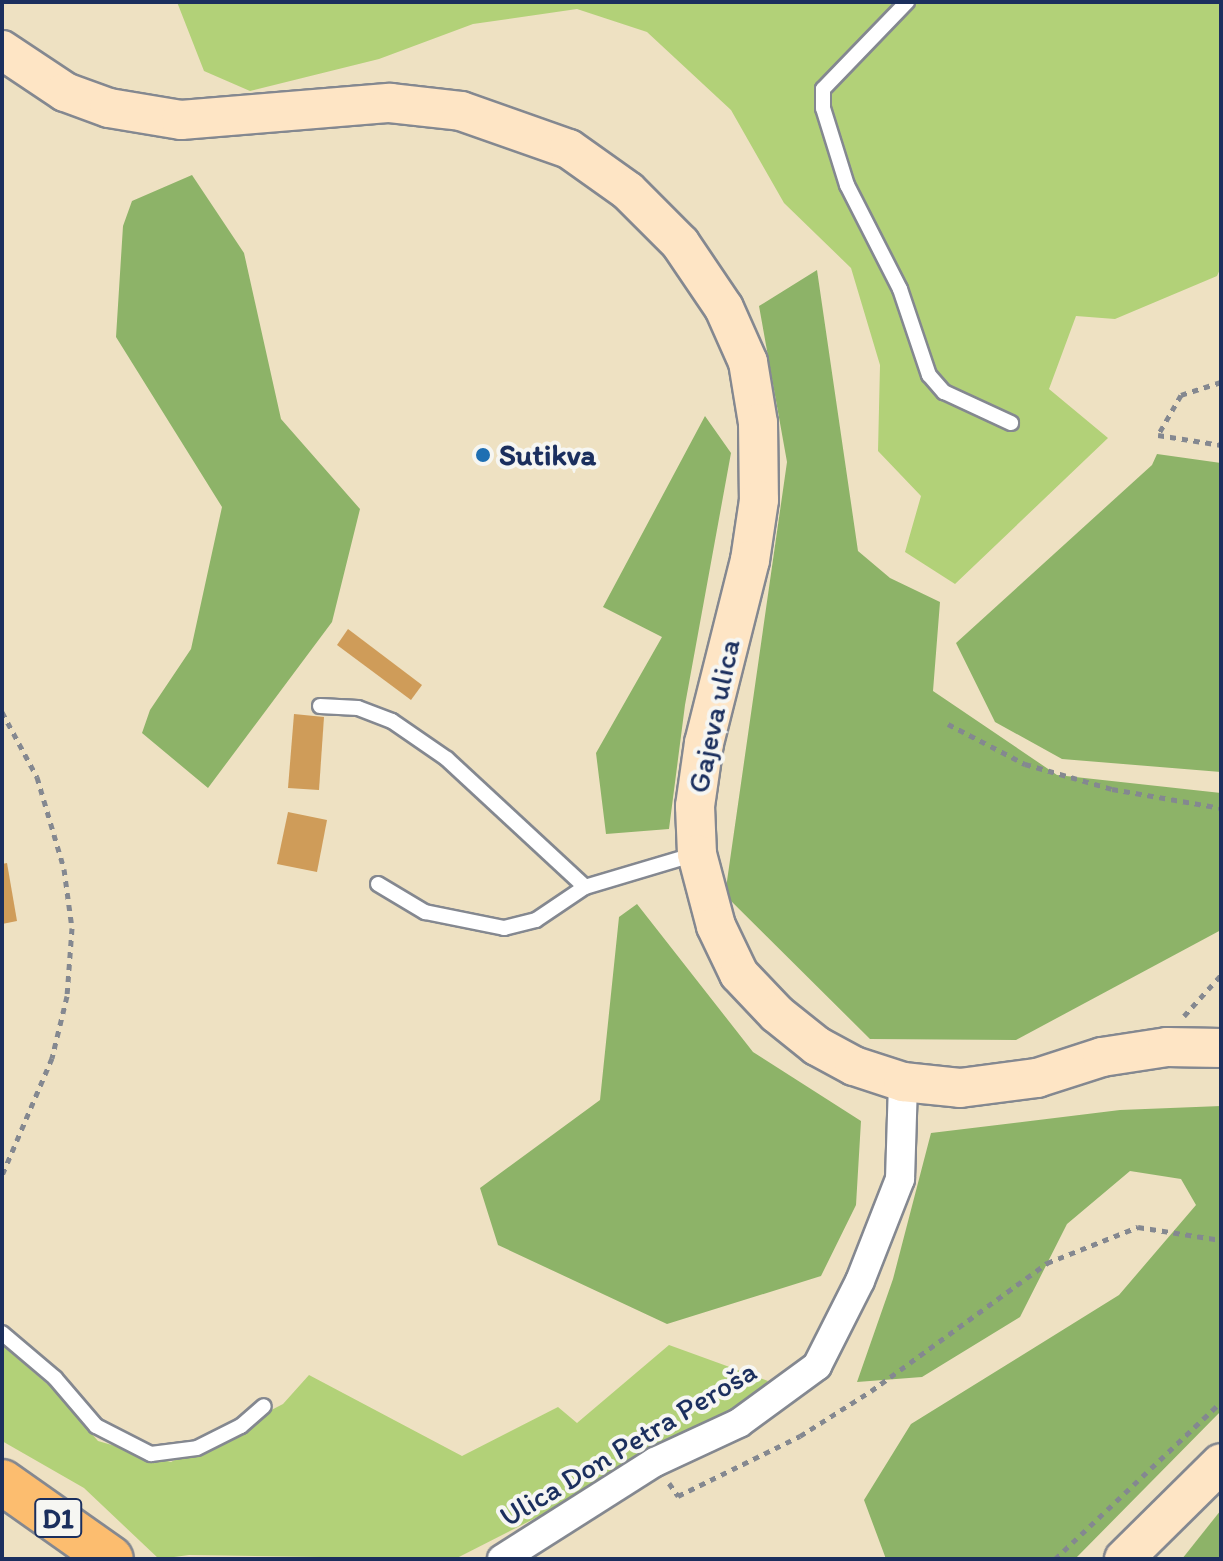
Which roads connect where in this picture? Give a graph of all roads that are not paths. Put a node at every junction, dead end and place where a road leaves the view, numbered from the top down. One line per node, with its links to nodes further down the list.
1 (907, 2): 3 (lane)
2 (2, 50): 5 (main road, Gajeva ulica)
3 (1011, 423)
4 (320, 706): 7 (lane)
5 (697, 854): 7 (lane); 9 (main road, Gajeva ulica)
6 (378, 884): 7 (lane)
7 (585, 887)
8 (1221, 1048): 9 (main road, Gajeva ulica)
9 (903, 1082): 15 (street, Ulica Don Petra Peroša)
10 (2, 1333): 11 (lane)
11 (264, 1406)
12 (1221, 1463): 16 (main road)
13 (2, 1482): 14 (highway, D1)
14 (111, 1559)
15 (502, 1559)
16 (1124, 1559)

